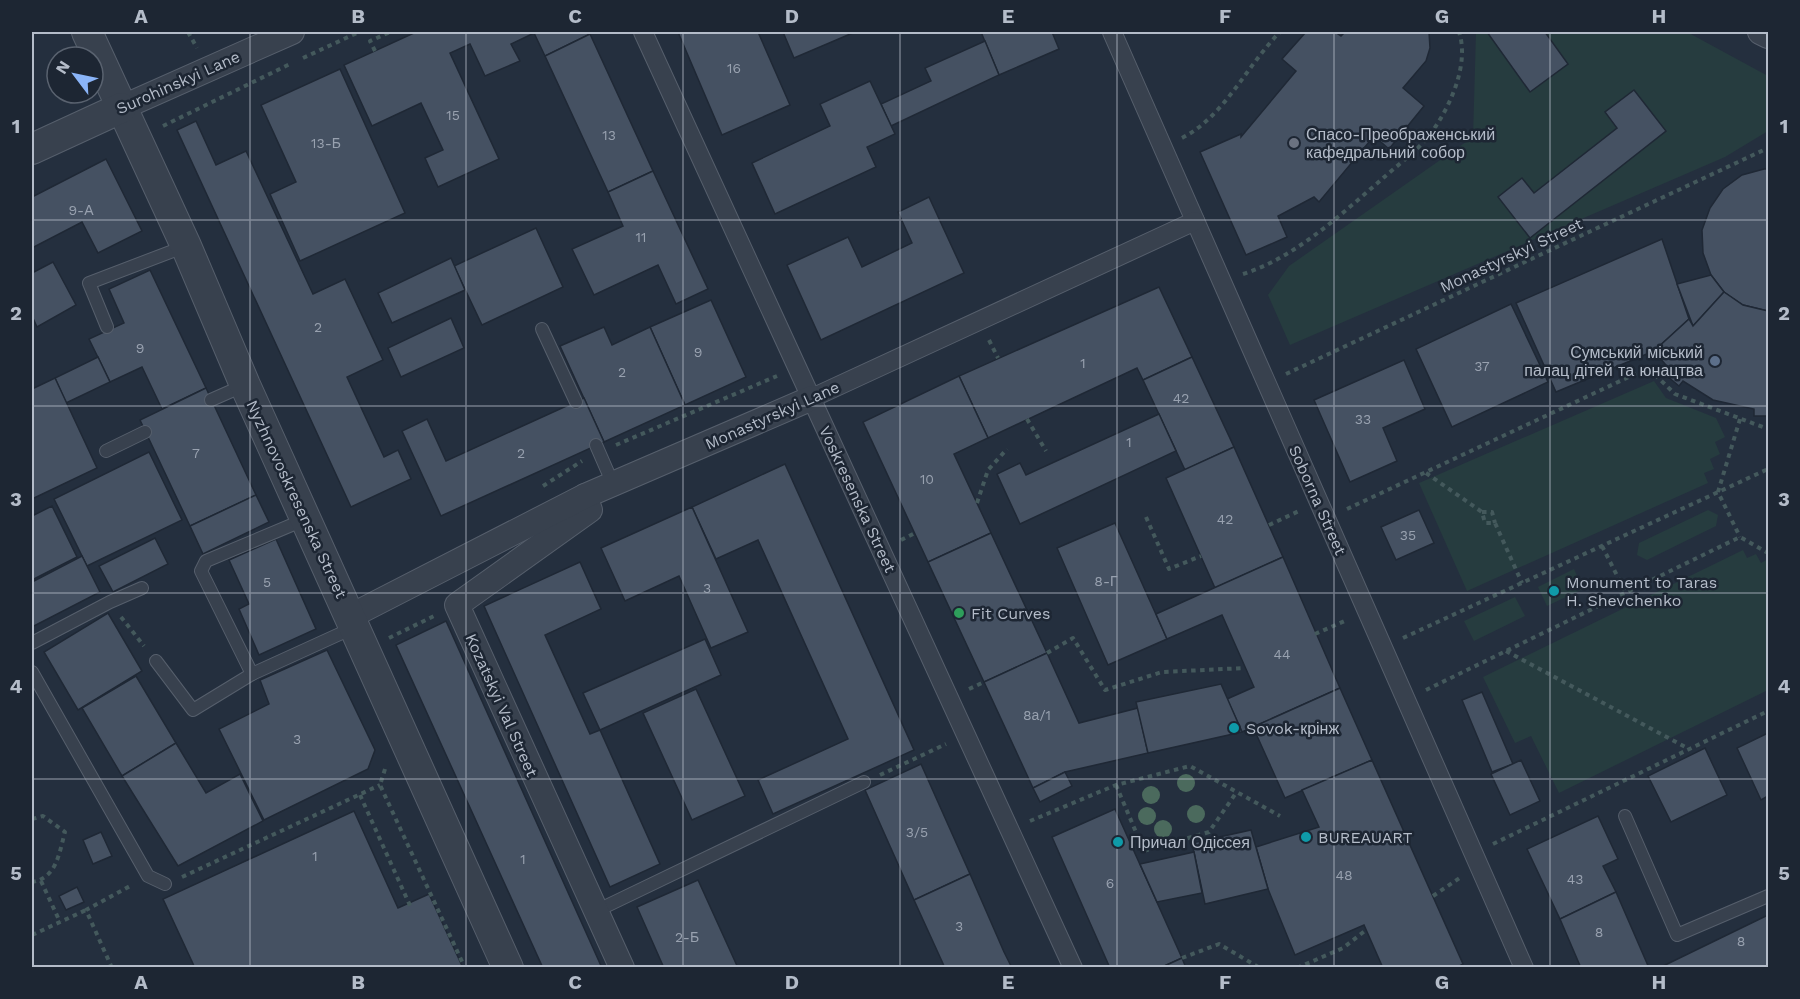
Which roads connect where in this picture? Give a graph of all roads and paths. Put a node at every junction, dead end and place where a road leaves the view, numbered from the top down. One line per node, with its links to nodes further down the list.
1 (87, 32): 12 (street, Nyzhnovoskresenska Street)
2 (292, 32): 12 (street, Surohinskyi Lane)
3 (359, 32): 13 (path)
4 (390, 32): 11 (path)
5 (643, 32): 22 (street, Voskresenska Street)
6 (1112, 32): 14 (street, Soborna Street)
7 (1280, 32): 14 (path)
8 (1459, 32): 19 (path)
9 (1760, 32): 10 (street)
10 (1768, 36)
11 (375, 51)
12 (121, 108): 15 (street, Surohinskyi Lane); 18 (street, Nyzhnovoskresenska Street)
13 (163, 125)
14 (1163, 147): 17 (street, Soborna Street)
15 (32, 149)
16 (1768, 149): 23 (path, Monastyrskyi Street)
17 (1195, 221): 19 (street, Soborna Street); 25 (street, Monastyrskyi Lane)
18 (186, 246): 20 (lane); 24 (street, Nyzhnovoskresenska Street)
19 (1222, 281): 23 (street, Soborna Street)
20 (107, 327)
21 (542, 329): 27 (lane)
22 (797, 368): 25 (street, Voskresenska Street); 32 (path)
23 (1267, 383): 41 (street, Soborna Street)
24 (245, 385): 26 (lane); 45 (street, Nyzhnovoskresenska Street)
25 (812, 398): 38 (street, Monastyrskyi Lane); 72 (street, Voskresenska Street)
26 (211, 400)
27 (576, 402)
28 (1027, 419): 35 (path)
29 (1740, 419): 30 (path); 37 (path); 39 (path)
30 (1768, 429)
31 (145, 432): 34 (lane)
32 (598, 449): 38 (lane)
33 (1007, 449): 42 (path)
34 (106, 451)
35 (1046, 451)
36 (1768, 469): 39 (path)
37 (1425, 473): 43 (path); 46 (path)
38 (614, 484): 40 (street, Monastyrskyi Lane)
39 (1718, 492): 49 (path); 50 (path)
40 (585, 496): 57 (street); 59 (street, Monastyrskyi Lane)
41 (1319, 501): 46 (street, Soborna Street); 48 (path)
42 (978, 503)
43 (1482, 512): 47 (path); 47 (path)
44 (1146, 517): 52 (path)
45 (306, 519): 59 (street, Nyzhnovoskresenska Street); 69 (lane)
46 (1327, 519): 58 (street, Soborna Street)
47 (1495, 523): 53 (path)
48 (1269, 525)
49 (1740, 537): 51 (path); 55 (path)
50 (1602, 546): 53 (path); 55 (path)
51 (1768, 553)
52 (1201, 556)
53 (1522, 583): 63 (path)
54 (142, 588): 56 (lane)
55 (1626, 593): 64 (path)
56 (110, 602): 62 (lane); 66 (path)
57 (457, 605): 61 (path); 92 (street, Kozatskyi Val Street)
58 (1367, 612): 60 (path); 63 (street, Soborna Street)
59 (353, 621): 69 (lane); 98 (street, Nyzhnovoskresenska Street)
60 (1316, 634)
61 (383, 641)
62 (32, 643)
63 (1383, 647): 70 (street, Soborna Street)
64 (1506, 651): 70 (path); 73 (path)
65 (1047, 653): 67 (path)
66 (156, 661): 69 (lane)
67 (1245, 668)
68 (32, 672): 84 (lane)
69 (252, 674)
70 (1406, 700): 83 (street, Soborna Street)
71 (1768, 711): 73 (path)
72 (966, 735): 74 (path); 82 (street, Voskresenska Street)
73 (1690, 749): 83 (path)
74 (864, 782): 92 (lane)
75 (380, 785): 78 (path)
76 (1116, 785): 77 (path); 77 (path); 82 (path)
77 (1236, 793): 79 (path)
78 (360, 795): 87 (path); 91 (path)
79 (1280, 816)
80 (1625, 816): 89 (lane)
81 (32, 819): 85 (path)
82 (1010, 830): 100 (street, Voskresenska Street)
83 (1477, 859): 88 (path); 103 (street, Soborna Street)
84 (147, 876): 87 (lane); 90 (path)
85 (41, 880): 86 (path); 93 (path)
86 (32, 882)
87 (165, 884)
88 (1432, 896)
89 (1768, 896)
90 (86, 910): 93 (path); 97 (path)
91 (412, 910)
92 (596, 911): 99 (street, Kozatskyi Val Street)
93 (60, 922): 95 (path)
94 (1366, 930): 102 (path)
95 (32, 935)
96 (1182, 958): 101 (path)
97 (112, 968)
98 (508, 968)
99 (622, 968)
100 (1073, 968)
101 (1260, 968)
102 (1297, 968)
103 (1524, 968)

